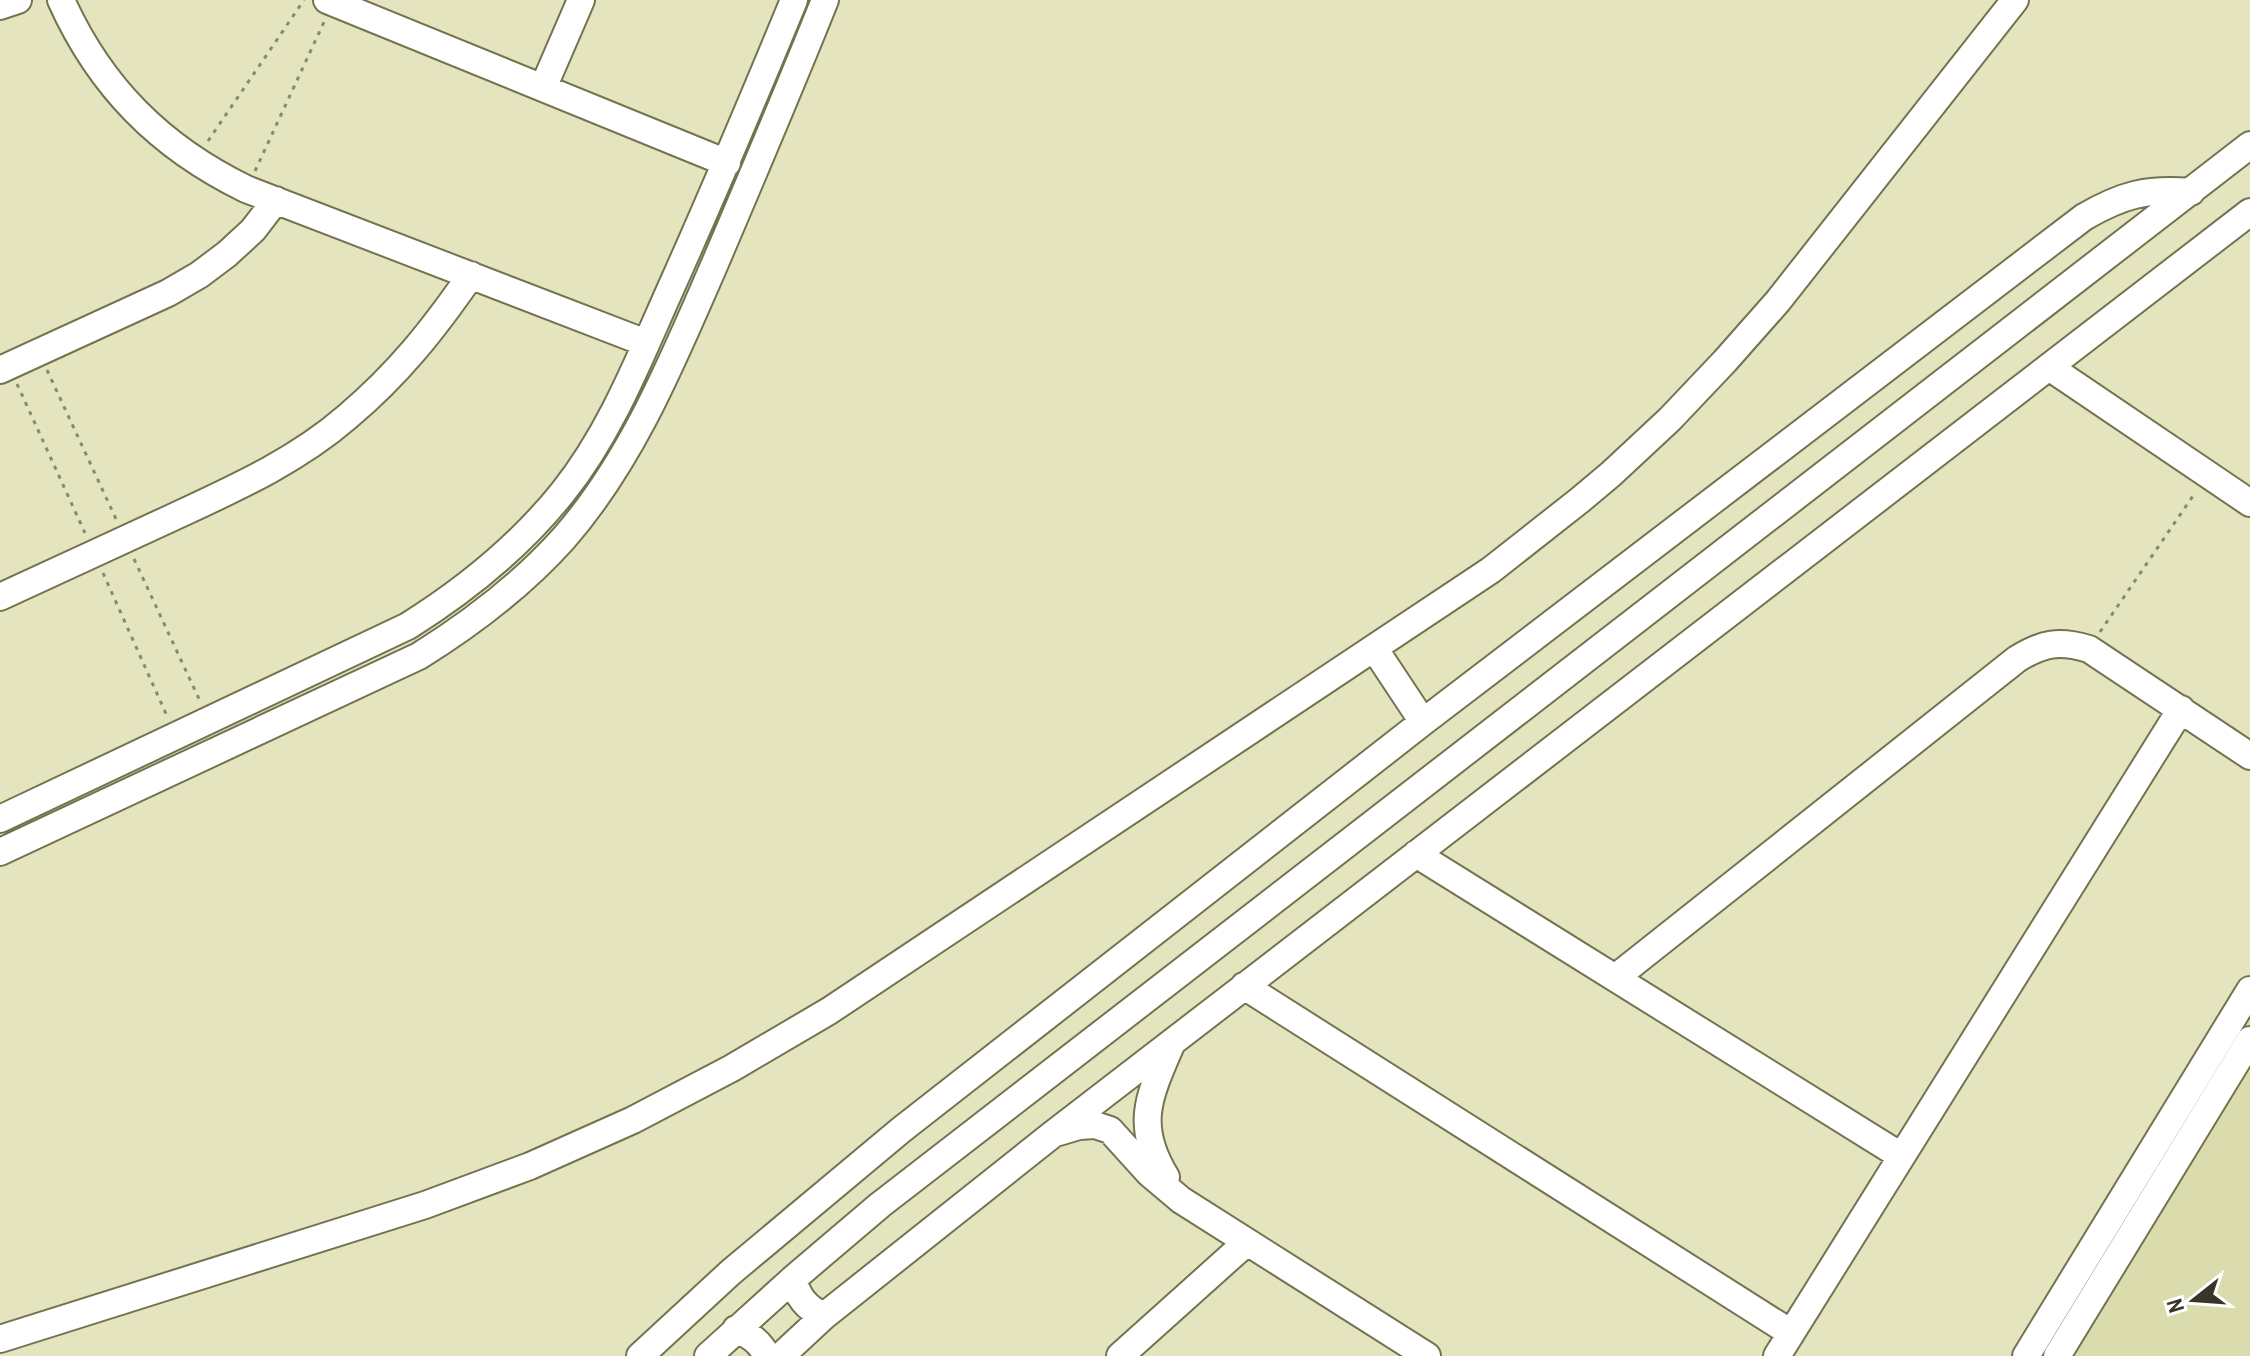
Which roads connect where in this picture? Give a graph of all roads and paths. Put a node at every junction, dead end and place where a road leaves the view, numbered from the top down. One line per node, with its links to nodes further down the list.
1 (18, 0): 9 (street)
2 (61, 0): 12 (street)
3 (304, 0): 12 (path)
4 (581, 0): 10 (street)
5 (794, 0): 13 (street)
6 (825, 0): 31 (street)
7 (2015, 0): 25 (street)
8 (330, 2): 10 (street); 14 (path)
9 (0, 6)
10 (543, 88): 13 (street)
11 (2250, 145): 15 (street)
12 (195, 161): 14 (street)
13 (727, 163): 19 (street)
14 (246, 189): 16 (street)
15 (2191, 192): 28 (street); 43 (street)
16 (276, 200): 18 (street); 21 (street)
17 (2250, 212): 20 (street)
18 (471, 275): 19 (street); 24 (street)
19 (646, 343): 30 (street)
20 (2049, 367): 22 (street); 32 (street)
21 (0, 370)
22 (2208, 474): 23 (street); 26 (path)
23 (2250, 503)
24 (0, 597)
25 (1374, 648): 28 (street); 47 (street)
26 (2089, 649): 27 (street); 33 (street)
27 (2181, 709): 29 (street); 39 (street)
28 (1423, 722): 48 (street)
29 (2250, 756)
30 (0, 819)
31 (0, 852)
32 (1416, 854): 33 (street); 34 (street)
33 (1615, 978): 39 (street)
34 (1244, 986): 37 (street); 46 (street)
35 (2250, 990): 41 (street)
36 (2250, 1040): 41 (street)
37 (1172, 1042): 38 (street); 40 (street)
38 (1053, 1134): 40 (street); 44 (street)
39 (1901, 1156): 46 (street)
40 (1181, 1200): 42 (street)
41 (2132, 1207): 55 (street); 56 (street)
42 (1247, 1242): 52 (street); 53 (street)
43 (793, 1279): 44 (street); 45 (street)
44 (824, 1316): 51 (street)
45 (736, 1329): 49 (street); 50 (street)
46 (1791, 1333): 54 (street)
47 (0, 1339)
48 (640, 1356)
49 (708, 1356)
50 (767, 1356)
51 (781, 1356)
52 (1120, 1356)
53 (1427, 1356)
54 (1777, 1356)
55 (2026, 1356)
56 (2057, 1356)

